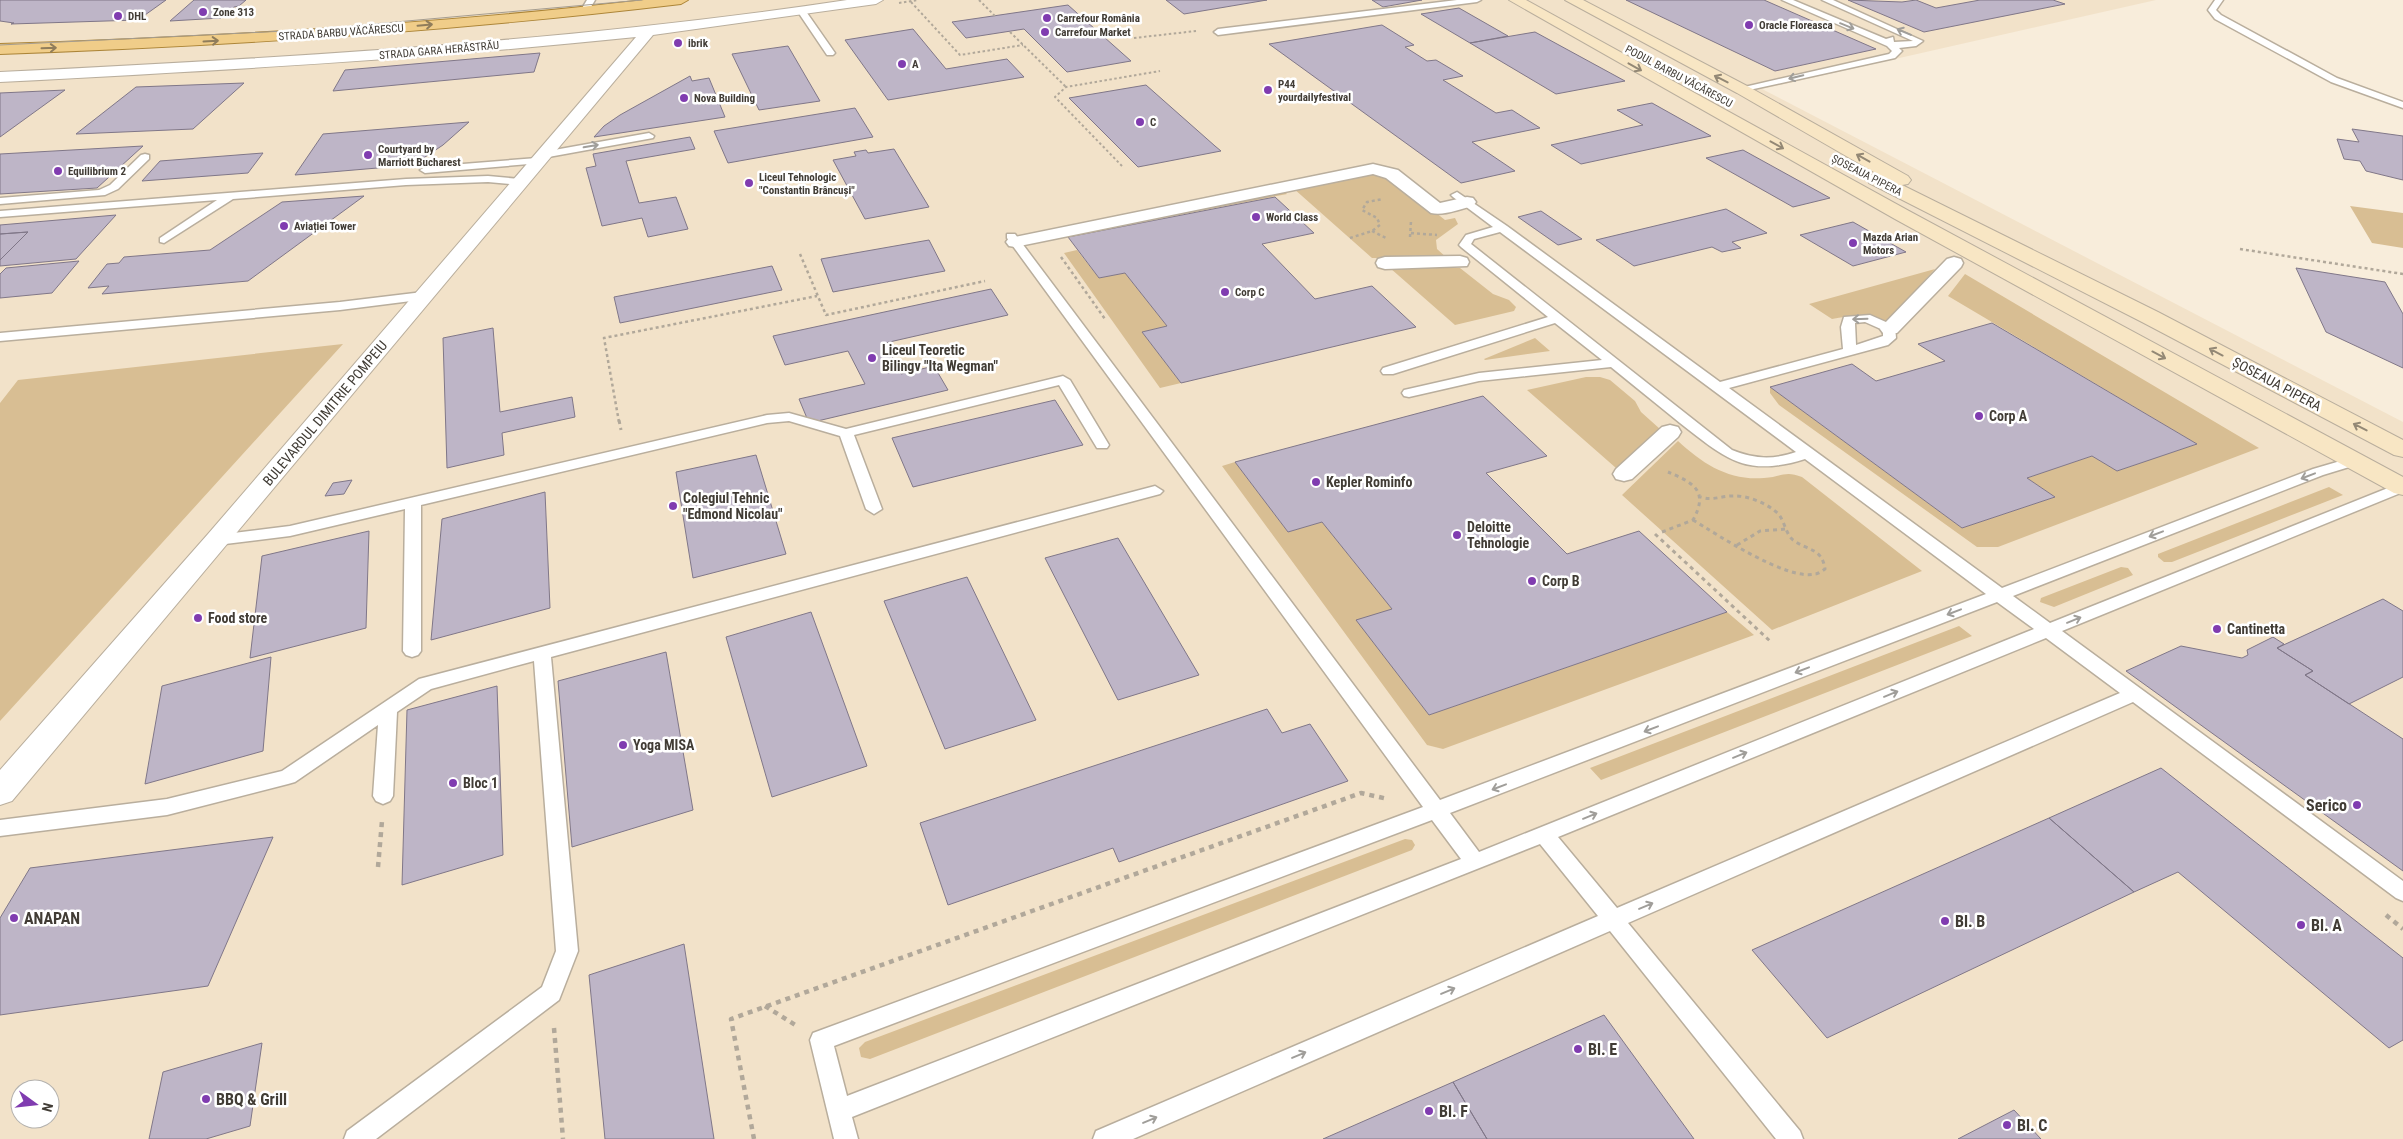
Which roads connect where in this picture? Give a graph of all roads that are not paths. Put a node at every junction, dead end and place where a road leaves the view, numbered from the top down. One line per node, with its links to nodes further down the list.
1 (569, 0): 15 (main road, STRADA BARBU VĂCĂRESCU)
2 (681, 0): 11 (main road, STRADA BARBU VĂCĂRESCU)
3 (876, 0): 12 (street, STRADA GARA HERĂSTRĂU)
4 (1477, 0): 14 (lane)
5 (1516, 0): 42 (main road, ȘOSEAUA PIPERA, one-way to 42)
6 (1541, 0): 23 (main road, PODUL BARBU VĂCĂRESCU)
7 (1572, 0): 20 (main road, ȘOSEAUA PIPERA, one-way to 7)
8 (1786, 0): 16 (lane, one-way to 16)
9 (2219, 0): 21 (lane)
10 (1826, 3): 16 (lane); 16 (lane, one-way to 10)
11 (588, 5): 17 (main road, STRADA BARBU VĂCĂRESCU, one-way to 11)
12 (802, 12): 13 (street, STRADA GARA HERĂSTRĂU); 18 (lane)
13 (648, 32): 19 (street, STRADA GARA HERĂSTRĂU); 25 (street, BULEVARDUL DIMITRIE POMPEIU)
14 (1218, 32)
15 (0, 36)
16 (1890, 44): 20 (lane, one-way to 20)
17 (0, 49)
18 (830, 54)
19 (0, 77)
20 (1743, 90): 39 (main road, ȘOSEAUA PIPERA, one-way to 20)
21 (2403, 105)
22 (649, 136): 25 (lane, one-way to 22)
23 (1816, 150): 39 (main road, ȘOSEAUA PIPERA); 42 (main road, ȘOSEAUA PIPERA)
24 (145, 157): 30 (lane)
25 (540, 158): 26 (lane); 27 (street, BULEVARDUL DIMITRIE POMPEIU)
26 (356, 176)
27 (520, 182): 28 (lane); 38 (street, BULEVARDUL DIMITRIE POMPEIU)
28 (230, 197): 31 (lane); 34 (lane)
29 (1462, 198): 32 (lane); 33 (street)
30 (0, 201)
31 (0, 214)
32 (1503, 228): 40 (lane); 47 (lane)
33 (1013, 239): 70 (lane)
34 (164, 240)
35 (1460, 262): 36 (street)
36 (1385, 263)
37 (1954, 263): 41 (street)
38 (424, 296): 43 (lane); 61 (street, BULEVARDUL DIMITRIE POMPEIU)
39 (2150, 317): 52 (main road, ȘOSEAUA PIPERA, one-way to 39)
40 (1557, 318): 45 (lane); 46 (lane)
41 (1890, 329): 44 (lane); 44 (lane, one-way to 44)
42 (2116, 332): 54 (main road, ȘOSEAUA PIPERA, one-way to 54)
43 (0, 337)
44 (1850, 350): 47 (lane)
45 (1612, 363): 48 (lane); 53 (lane)
46 (1388, 372)
47 (1718, 387): 53 (lane)
48 (1409, 393)
49 (1670, 432): 55 (street)
50 (846, 433): 51 (lane); 59 (lane); 60 (lane)
51 (1102, 445)
52 (2403, 450)
53 (1808, 453): 62 (lane)
54 (2344, 456): 56 (main road, ȘOSEAUA PIPERA); 57 (main road, ȘOSEAUA PIPERA); 62 (lane, one-way to 62)
55 (1632, 467)
56 (2403, 467)
57 (2403, 487): 63 (lane, one-way to 57)
58 (1154, 492): 65 (lane)
59 (413, 503): 61 (lane); 64 (lane)
60 (874, 509)
61 (217, 540): 68 (street, BULEVARDUL DIMITRIE POMPEIU)
62 (1999, 594): 63 (lane); 70 (lane, one-way to 70)
63 (2048, 631): 66 (lane); 72 (lane, one-way to 63)
64 (412, 651)
65 (542, 652): 67 (lane); 77 (lane)
66 (2135, 694): 74 (lane); 75 (lane, one-way to 66)
67 (388, 708): 69 (lane); 71 (lane)
68 (0, 792)
69 (384, 796)
70 (1437, 810): 73 (lane); 76 (lane)
71 (0, 828)
72 (1544, 834): 73 (lane); 75 (lane)
73 (1476, 862): 76 (lane)
74 (2403, 892)
75 (1613, 920): 79 (lane, one-way to 75); 80 (lane)
76 (840, 1111): 78 (lane)
77 (356, 1139)
78 (846, 1139)
79 (1105, 1139)
80 (1791, 1139)

